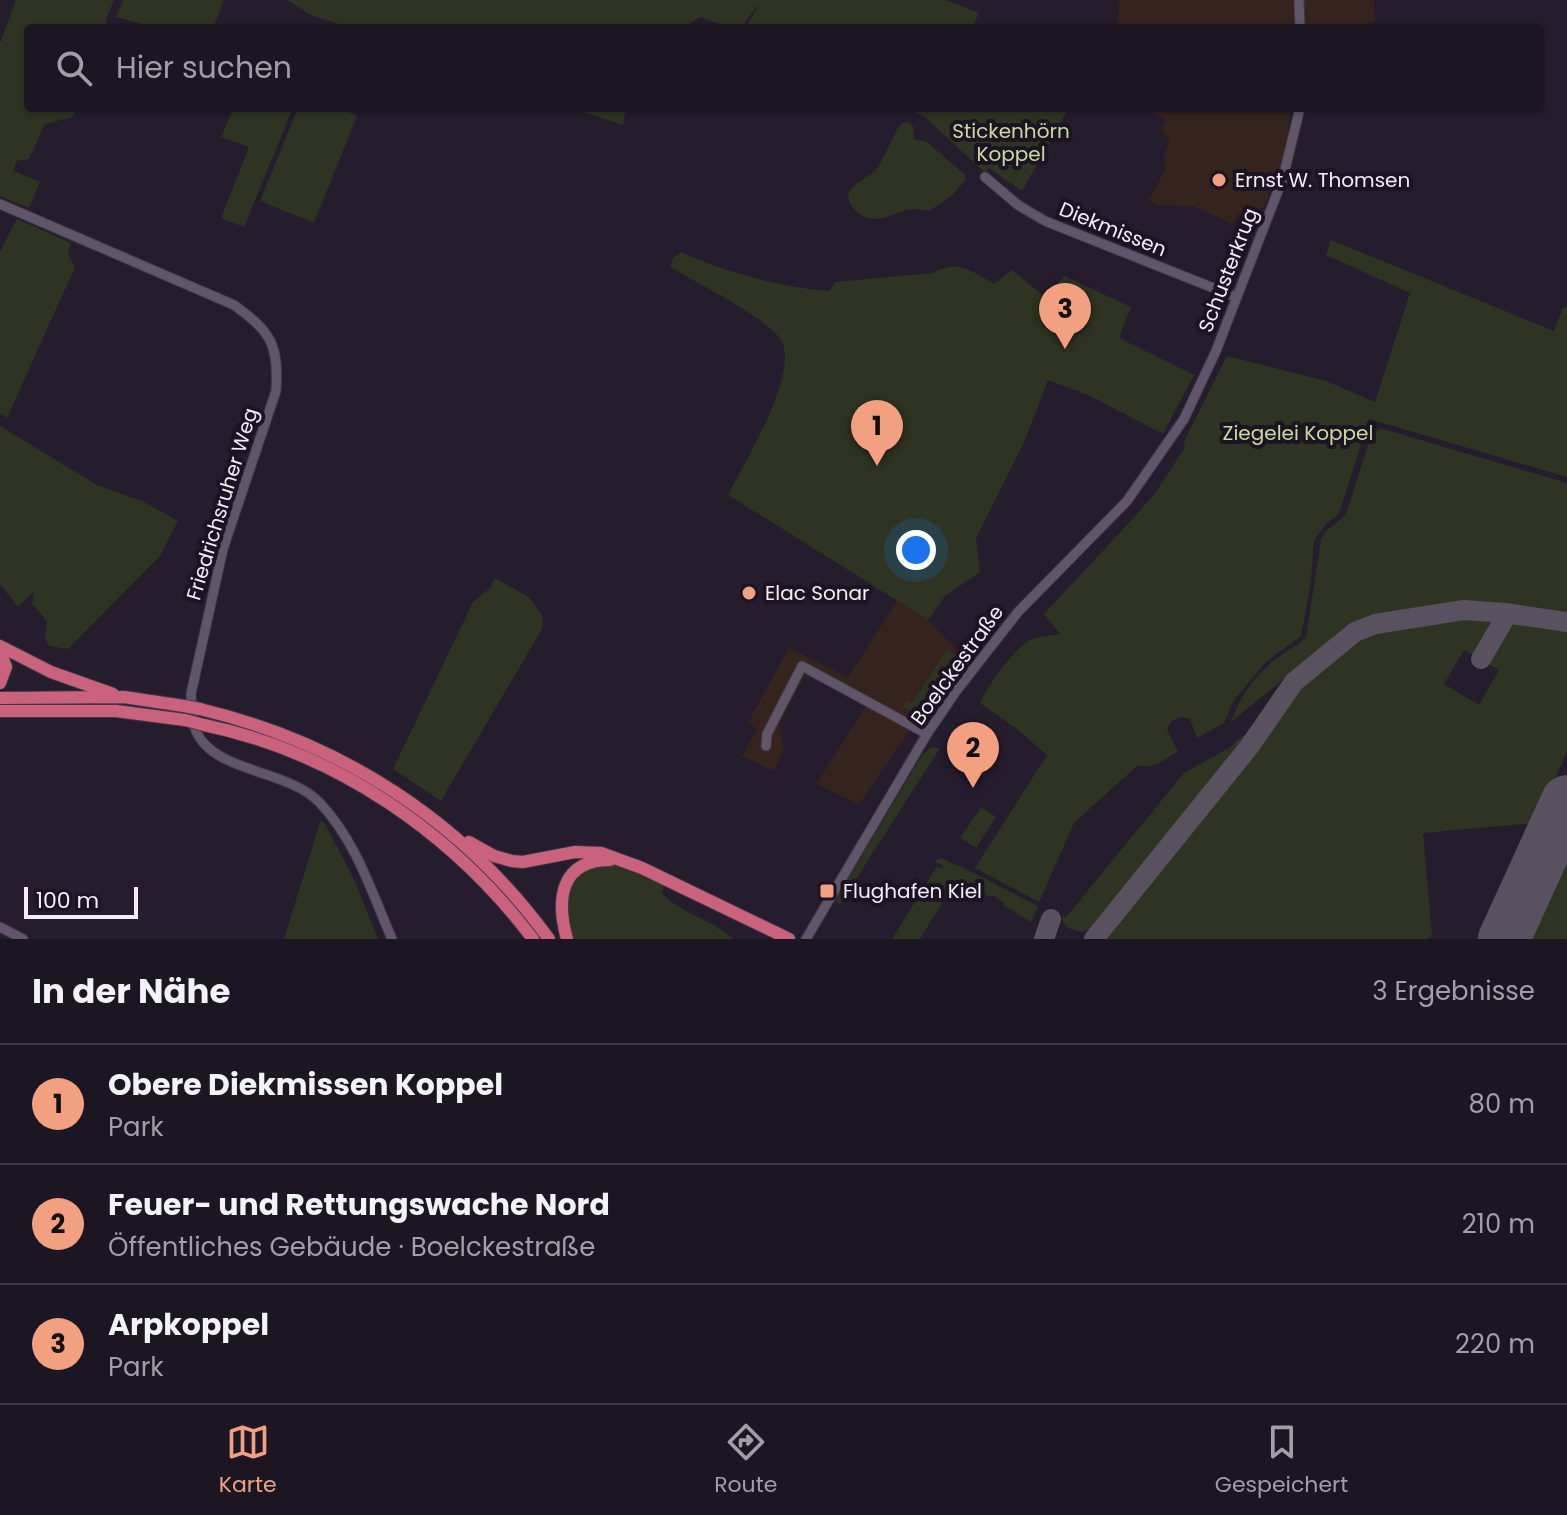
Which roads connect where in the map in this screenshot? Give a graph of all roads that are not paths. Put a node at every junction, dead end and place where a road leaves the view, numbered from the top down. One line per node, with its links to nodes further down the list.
1 (1299, 0): 2 (street)
2 (1300, 24)
3 (1299, 112): 6 (street, Schusterkrug)
4 (985, 177): 6 (street, Diekmissen)
5 (0, 204): 20 (street, Friedrichsruher Weg)
6 (1236, 297): 7 (street, Schusterkrug)
7 (1171, 439): 13 (street, Boelckestraße)
8 (0, 648): 9 (highway); 10 (highway)
9 (0, 683)
10 (124, 697): 11 (highway); 15 (highway, bridge)
11 (0, 698)
12 (0, 711): 21 (highway, bridge)
13 (927, 734): 14 (street); 26 (street, Boelckestraße)
14 (766, 746)
15 (453, 834): 16 (highway); 22 (highway)
16 (625, 861): 17 (highway); 23 (highway)
17 (750, 922): 24 (highway); 25 (highway)
18 (0, 927): 19 (street)
19 (23, 939)
20 (392, 939)
21 (533, 939)
22 (549, 939)
23 (567, 939)
24 (764, 939)
25 (789, 939)
26 (806, 939)

